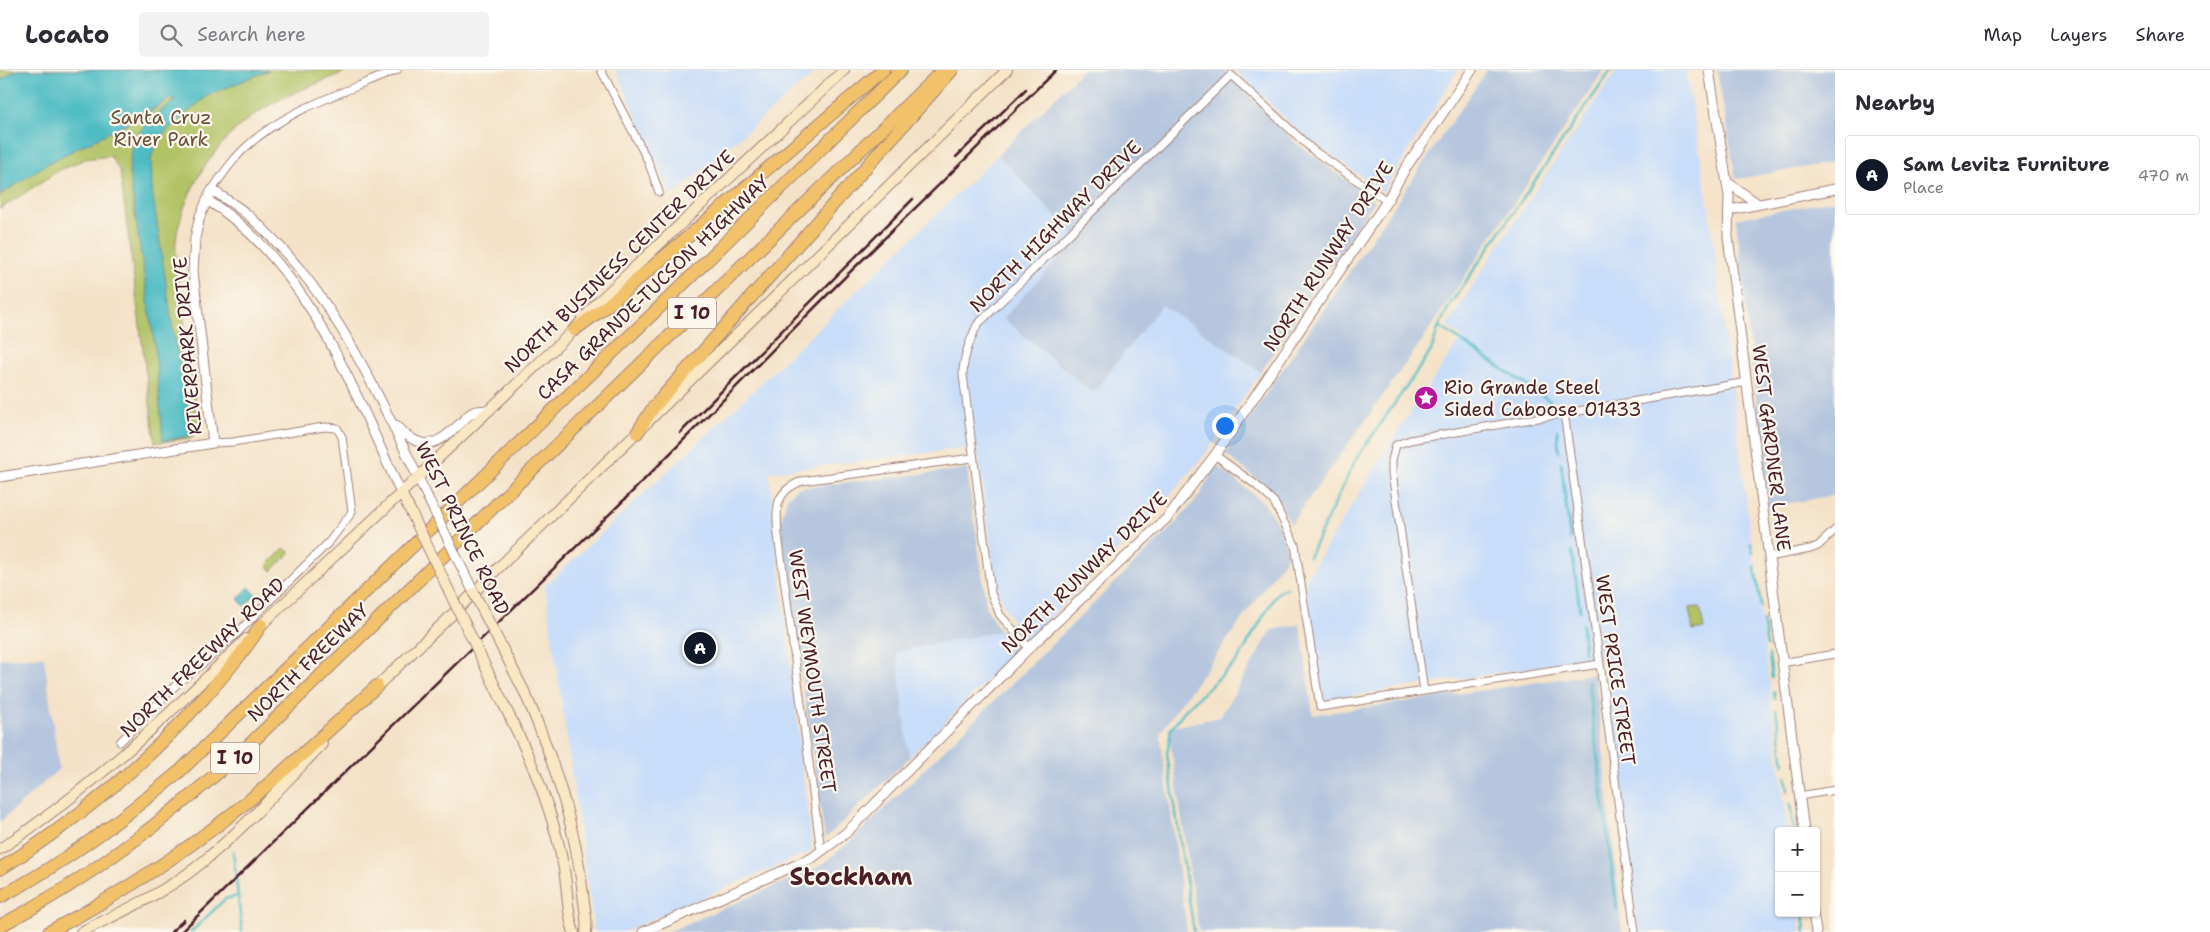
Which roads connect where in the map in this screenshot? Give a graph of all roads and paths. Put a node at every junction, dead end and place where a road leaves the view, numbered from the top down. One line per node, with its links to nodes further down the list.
1 (397, 70): 13 (street)
2 (601, 70): 14 (street)
3 (844, 70): 19 (main road, NORTH BUSINESS CENTER DRIVE)
4 (884, 70): 19 (highway)
5 (901, 70): 31 (highway, CASA GRANDE-TUCSON HIGHWAY / I 10)
6 (943, 70): 52 (highway, NORTH FREEWAY / I 10)
7 (952, 70): 24 (highway)
8 (1007, 70): 24 (main road)
9 (1472, 70): 16 (street, NORTH RUNWAY DRIVE)
10 (1709, 70): 11 (street, WEST GARDNER LANE)
11 (1727, 182): 17 (street); 18 (street, WEST GARDNER LANE)
12 (1835, 189): 17 (street)
13 (212, 190): 15 (street, RIVERPARK DRIVE); 23 (street, WEST PRINCE ROAD)
14 (660, 192)
15 (208, 200): 25 (street, RIVERPARK DRIVE); 30 (street, WEST PRINCE ROAD)
16 (1387, 201): 26 (street, NORTH RUNWAY DRIVE); 27 (street, NORTH HIGHWAY DRIVE)
17 (1758, 204): 18 (street)
18 (1730, 210): 20 (street, WEST GARDNER LANE)
19 (574, 330): 21 (main road, NORTH BUSINESS CENTER DRIVE)
20 (1747, 382): 22 (street); 33 (street, WEST GARDNER LANE)
21 (490, 410): 23 (street); 29 (main road, NORTH BUSINESS CENTER DRIVE)
22 (1564, 413): 40 (street, WEST PRICE STREET); 42 (street)
23 (390, 419): 29 (street, WEST PRINCE ROAD)
24 (637, 433): 34 (main road)
25 (213, 443): 28 (street); 43 (street)
26 (1215, 455): 37 (street, NORTH RUNWAY DRIVE); 42 (street)
27 (972, 458): 37 (street, NORTH HIGHWAY DRIVE); 48 (street, WEST WEYMOUTH STREET)
28 (0, 477)
29 (418, 477): 30 (main road, NORTH FREEWAY ROAD); 34 (street, WEST PRINCE ROAD, bridge)
30 (402, 493): 35 (main road, WEST PRINCE ROAD, bridge); 36 (main road, NORTH FREEWAY ROAD)
31 (430, 530): 50 (highway, NORTH FREEWAY / I 10)
32 (1835, 530): 33 (street)
33 (1769, 557): 39 (street, WEST GARDNER LANE)
34 (474, 593): 35 (main road); 56 (main road, WEST PRINCE ROAD, bridge)
35 (458, 609): 41 (main road); 55 (main road, WEST PRINCE ROAD, bridge)
36 (261, 625): 47 (main road, NORTH FREEWAY ROAD); 49 (highway)
37 (1028, 648): 48 (street, NORTH RUNWAY DRIVE)
38 (1835, 654): 39 (street)
39 (1781, 663): 45 (street, WEST GARDNER LANE)
40 (1600, 664): 42 (street); 58 (street, WEST PRICE STREET)
41 (377, 686): 53 (highway); 54 (main road)
42 (1424, 690)
43 (120, 742)
44 (1835, 790): 45 (street)
45 (1799, 796): 46 (street, WEST GARDNER LANE)
46 (1803, 827)
47 (0, 849)
48 (821, 851): 57 (street, NORTH RUNWAY DRIVE)
49 (0, 869)
50 (0, 897)
51 (1814, 917): 59 (street)
52 (0, 926)
53 (48, 932)
54 (81, 932)
55 (574, 932)
56 (586, 932)
57 (642, 932)
58 (1635, 932)
59 (1816, 932)

